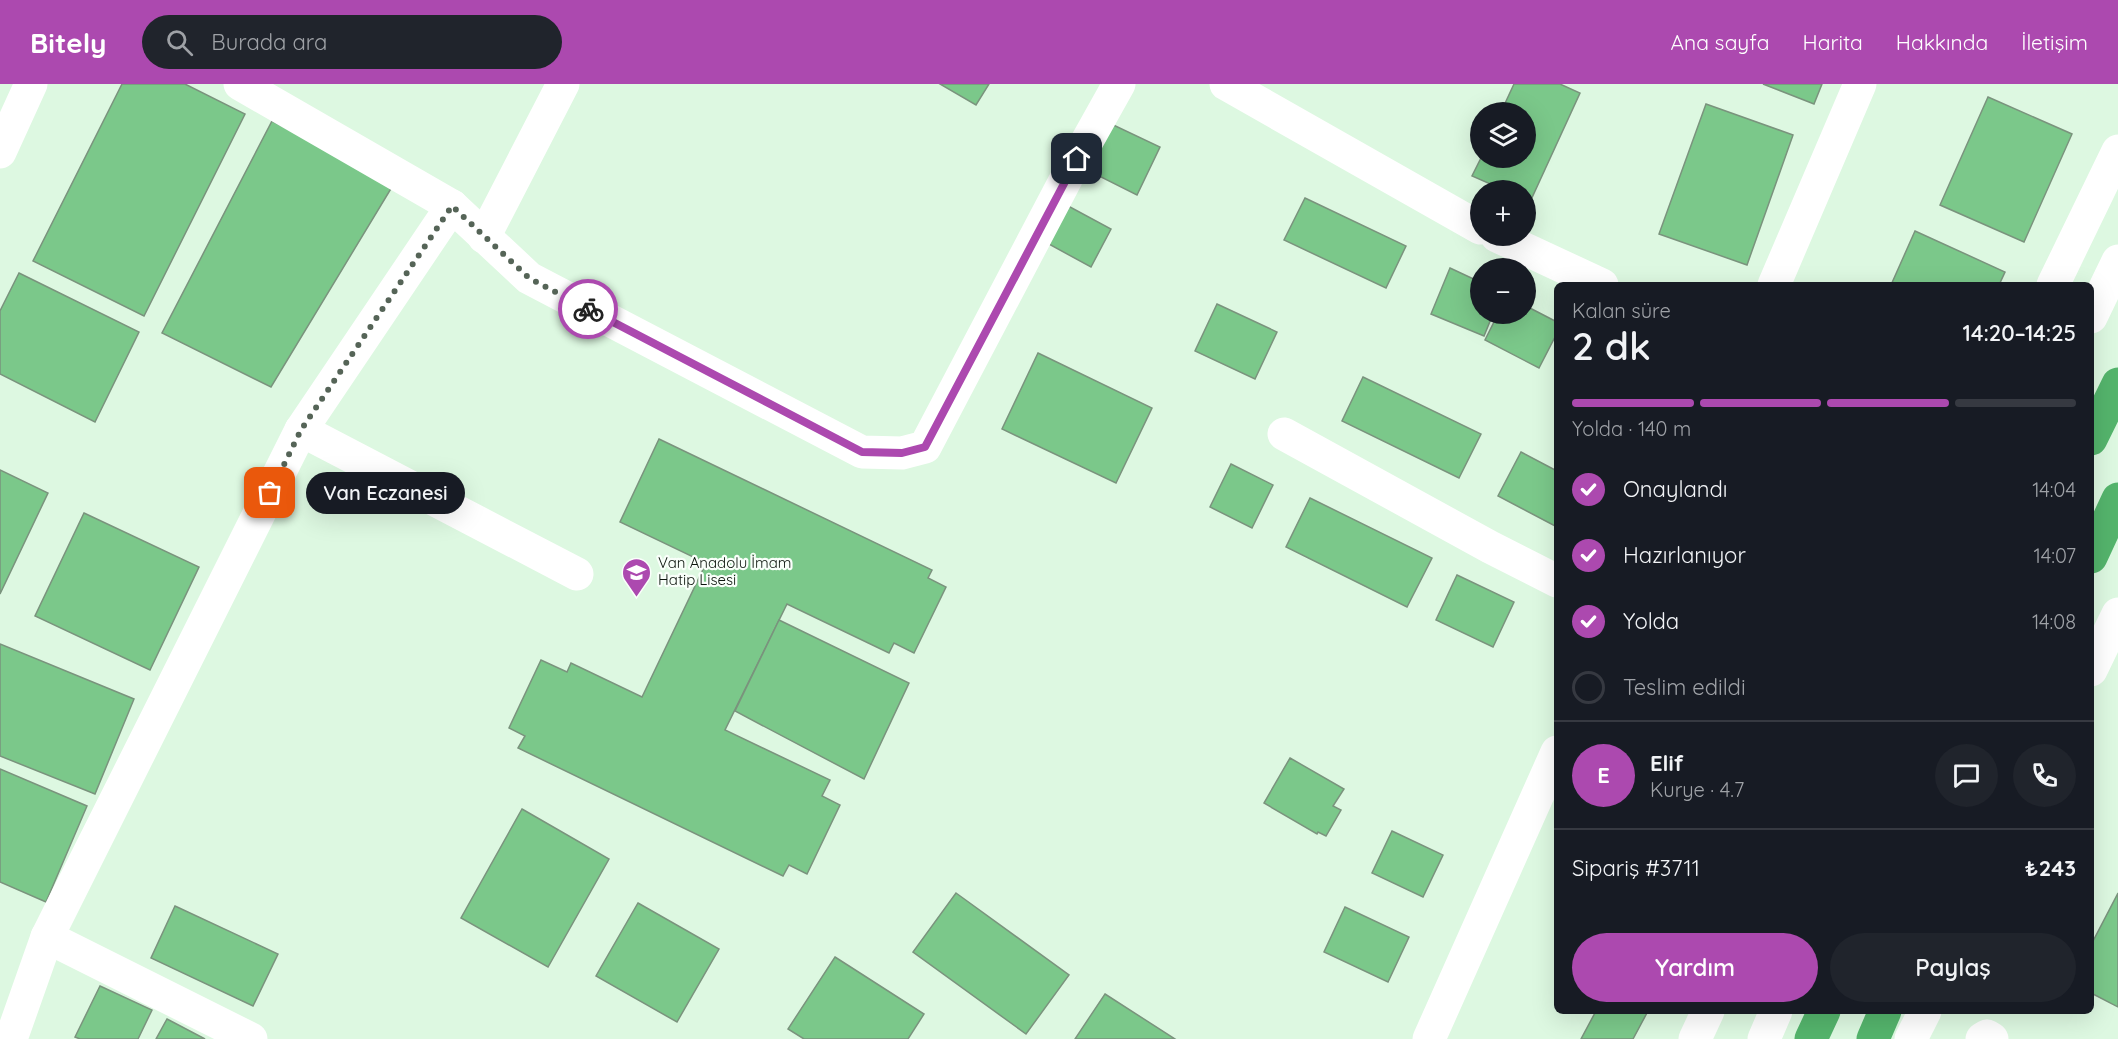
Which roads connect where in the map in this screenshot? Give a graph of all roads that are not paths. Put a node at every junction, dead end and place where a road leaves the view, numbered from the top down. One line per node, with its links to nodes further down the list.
1 (31, 84): 8 (street)
2 (240, 84): 9 (street)
3 (563, 84): 11 (street)
4 (1119, 84): 11 (street)
5 (1226, 84): 10 (street)
6 (1860, 84): 15 (street)
7 (2118, 151): 16 (street)
8 (0, 152)
9 (452, 206): 11 (street); 19 (street)
10 (1470, 222)
11 (484, 237)
12 (1518, 246): 14 (street)
13 (2118, 261): 17 (street)
14 (1596, 282)
15 (1775, 282)
16 (2054, 282)
17 (2094, 311)
18 (2118, 384): 20 (highway)
19 (301, 430): 24 (street); 29 (street)
20 (2094, 433)
21 (1284, 434): 25 (street)
22 (2118, 499): 23 (highway)
23 (2094, 551)
24 (577, 574)
25 (1554, 579)
26 (2118, 614): 27 (street)
27 (2094, 664)
28 (1554, 759): 35 (street)
29 (47, 937): 36 (street); 37 (street)
30 (1707, 1014): 38 (street)
31 (1775, 1014): 39 (street)
32 (1823, 1014): 40 (highway)
33 (1885, 1014): 41 (highway)
34 (1924, 1014): 42 (street)
35 (1433, 1038)
36 (11, 1039)
37 (250, 1039)
38 (1695, 1039)
39 (1764, 1039)
40 (1811, 1039)
41 (1873, 1039)
42 (1911, 1039)
43 (1982, 1039): 44 (street)
44 (1992, 1039)

